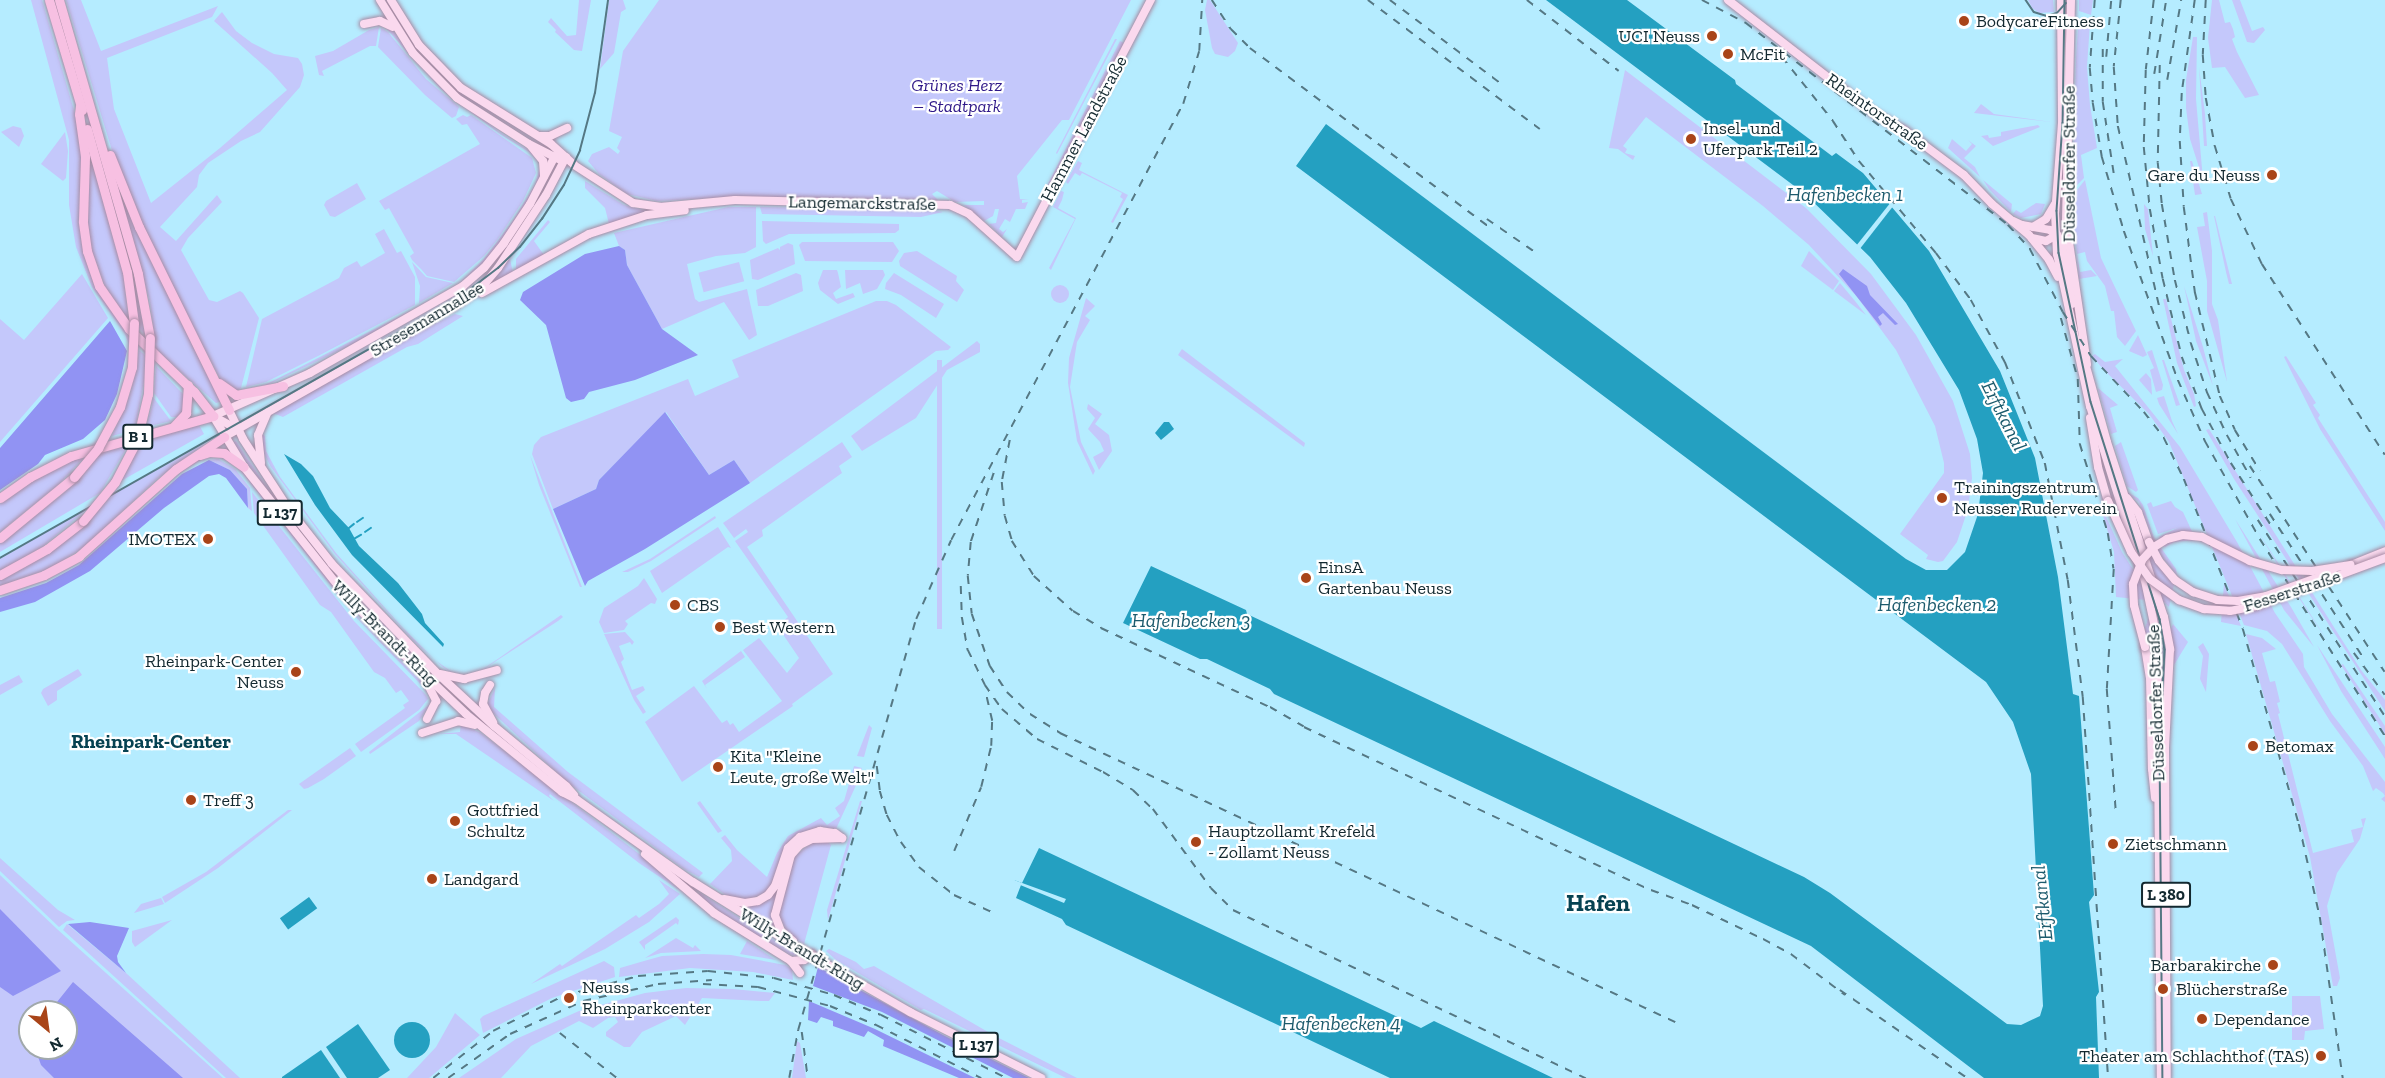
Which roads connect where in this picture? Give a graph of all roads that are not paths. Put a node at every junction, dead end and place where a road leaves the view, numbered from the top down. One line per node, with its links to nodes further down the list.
1 (49, 0): 13 (highway, B 1)
2 (59, 0): 14 (highway, B 1)
3 (380, 0): 12 (main road, Langemarckstraße)
4 (391, 0): 16 (main road)
5 (1151, 0): 26 (main road, Hammer Landstraße)
6 (1723, 0): 10 (main road, Rheintorstraße)
7 (1728, 0): 10 (main road, Rheintorstraße)
8 (2061, 0): 22 (main road, Düsseldorfer Straße / L 380)
9 (2071, 0): 23 (main road, Düsseldorfer Straße / L 380)
10 (1737, 8): 24 (main road, Rheintorstraße)
11 (364, 24): 12 (main road)
12 (395, 28): 17 (main road, Langemarckstraße)
13 (80, 106): 31 (highway); 46 (highway, B 1, bridge)
14 (93, 115): 29 (highway); 50 (highway, B 1, bridge)
15 (567, 128): 16 (main road)
16 (534, 135): 19 (main road)
17 (529, 144): 18 (main road, Langemarckstraße); 20 (main road)
18 (555, 156): 19 (main road, Langemarckstraße); 20 (main road, Stresemannallee)
19 (567, 161): 21 (main road, Langemarckstraße); 28 (main road, Stresemannallee)
20 (543, 181): 32 (main road, Stresemannallee)
21 (725, 201): 26 (main road, Langemarckstraße); 28 (main road, Langemarckstraße)
22 (2056, 202): 24 (main road); 25 (main road, Düsseldorfer Straße / L 380)
23 (2066, 222): 25 (main road); 30 (main road, Düsseldorfer Straße / L 380)
24 (2030, 231): 25 (main road, Düsseldorfer Straße); 25 (main road, Rheintorstraße); 27 (main road)
25 (2056, 235): 27 (main road, Düsseldorfer Straße / L 380); 30 (main road, Düsseldorfer Straße)
26 (1017, 257)
27 (2064, 290): 33 (main road, Düsseldorfer Straße / L 380)
28 (453, 307): 35 (main road, Stresemannallee)
29 (215, 379): 32 (highway); 34 (highway)
30 (2090, 380): 44 (main road, Düsseldorfer Straße / L 380)
31 (188, 386): 36 (highway); 38 (highway)
32 (283, 386): 34 (main road, Stresemannallee)
33 (2086, 389): 48 (main road, Fesserstraße, bridge); 61 (main road, Düsseldorfer Straße / L 380)
34 (229, 410): 36 (main road, Stresemannallee); 37 (main road); 39 (main road, L 137)
35 (268, 411): 39 (main road, Stresemannallee); 43 (main road)
36 (213, 416): 37 (main road); 38 (highway); 40 (main road, L 137)
37 (225, 422): 39 (main road); 40 (main road)
38 (172, 428): 45 (highway)
39 (237, 429): 40 (main road, Stresemannallee); 43 (main road, Willy-Brandt-Ring / L 137)
40 (222, 434): 41 (highway); 42 (main road, Willy-Brandt-Ring / L 137)
41 (192, 457): 42 (highway); 51 (highway)
42 (244, 467): 53 (main road, Willy-Brandt-Ring / L 137)
43 (262, 468): 54 (main road, Willy-Brandt-Ring / L 137)
44 (2120, 482): 49 (main road, Fesserstraße, bridge); 70 (main road, Düsseldorfer Straße / L 380)
45 (0, 498)
46 (0, 538)
47 (2385, 551): 49 (main road, Fesserstraße)
48 (2385, 558)
49 (2351, 565): 61 (main road, Fesserstraße, bridge)
50 (3, 574)
51 (0, 590)
52 (497, 670): 54 (main road)
53 (421, 672): 56 (main road); 58 (main road, Willy-Brandt-Ring / L 137)
54 (438, 674): 57 (main road, Willy-Brandt-Ring / L 137)
55 (490, 685): 57 (main road)
56 (427, 719)
57 (494, 726): 60 (main road, Willy-Brandt-Ring / L 137)
58 (483, 729): 59 (main road); 60 (main road, Willy-Brandt-Ring / L 137)
59 (422, 733)
60 (576, 799): 62 (main road, Willy-Brandt-Ring / L 137)
61 (2159, 810): 69 (main road, Düsseldorfer Straße / L 380)
62 (632, 840): 63 (main road, Willy-Brandt-Ring / L 137); 66 (main road)
63 (717, 898): 64 (main road, Willy-Brandt-Ring / L 137); 64 (main road)
64 (802, 950): 68 (main road, Willy-Brandt-Ring / L 137, bridge)
65 (812, 954): 66 (main road)
66 (791, 961): 67 (main road)
67 (800, 973)
68 (1041, 1078)
69 (2161, 1078)
70 (2167, 1078)

